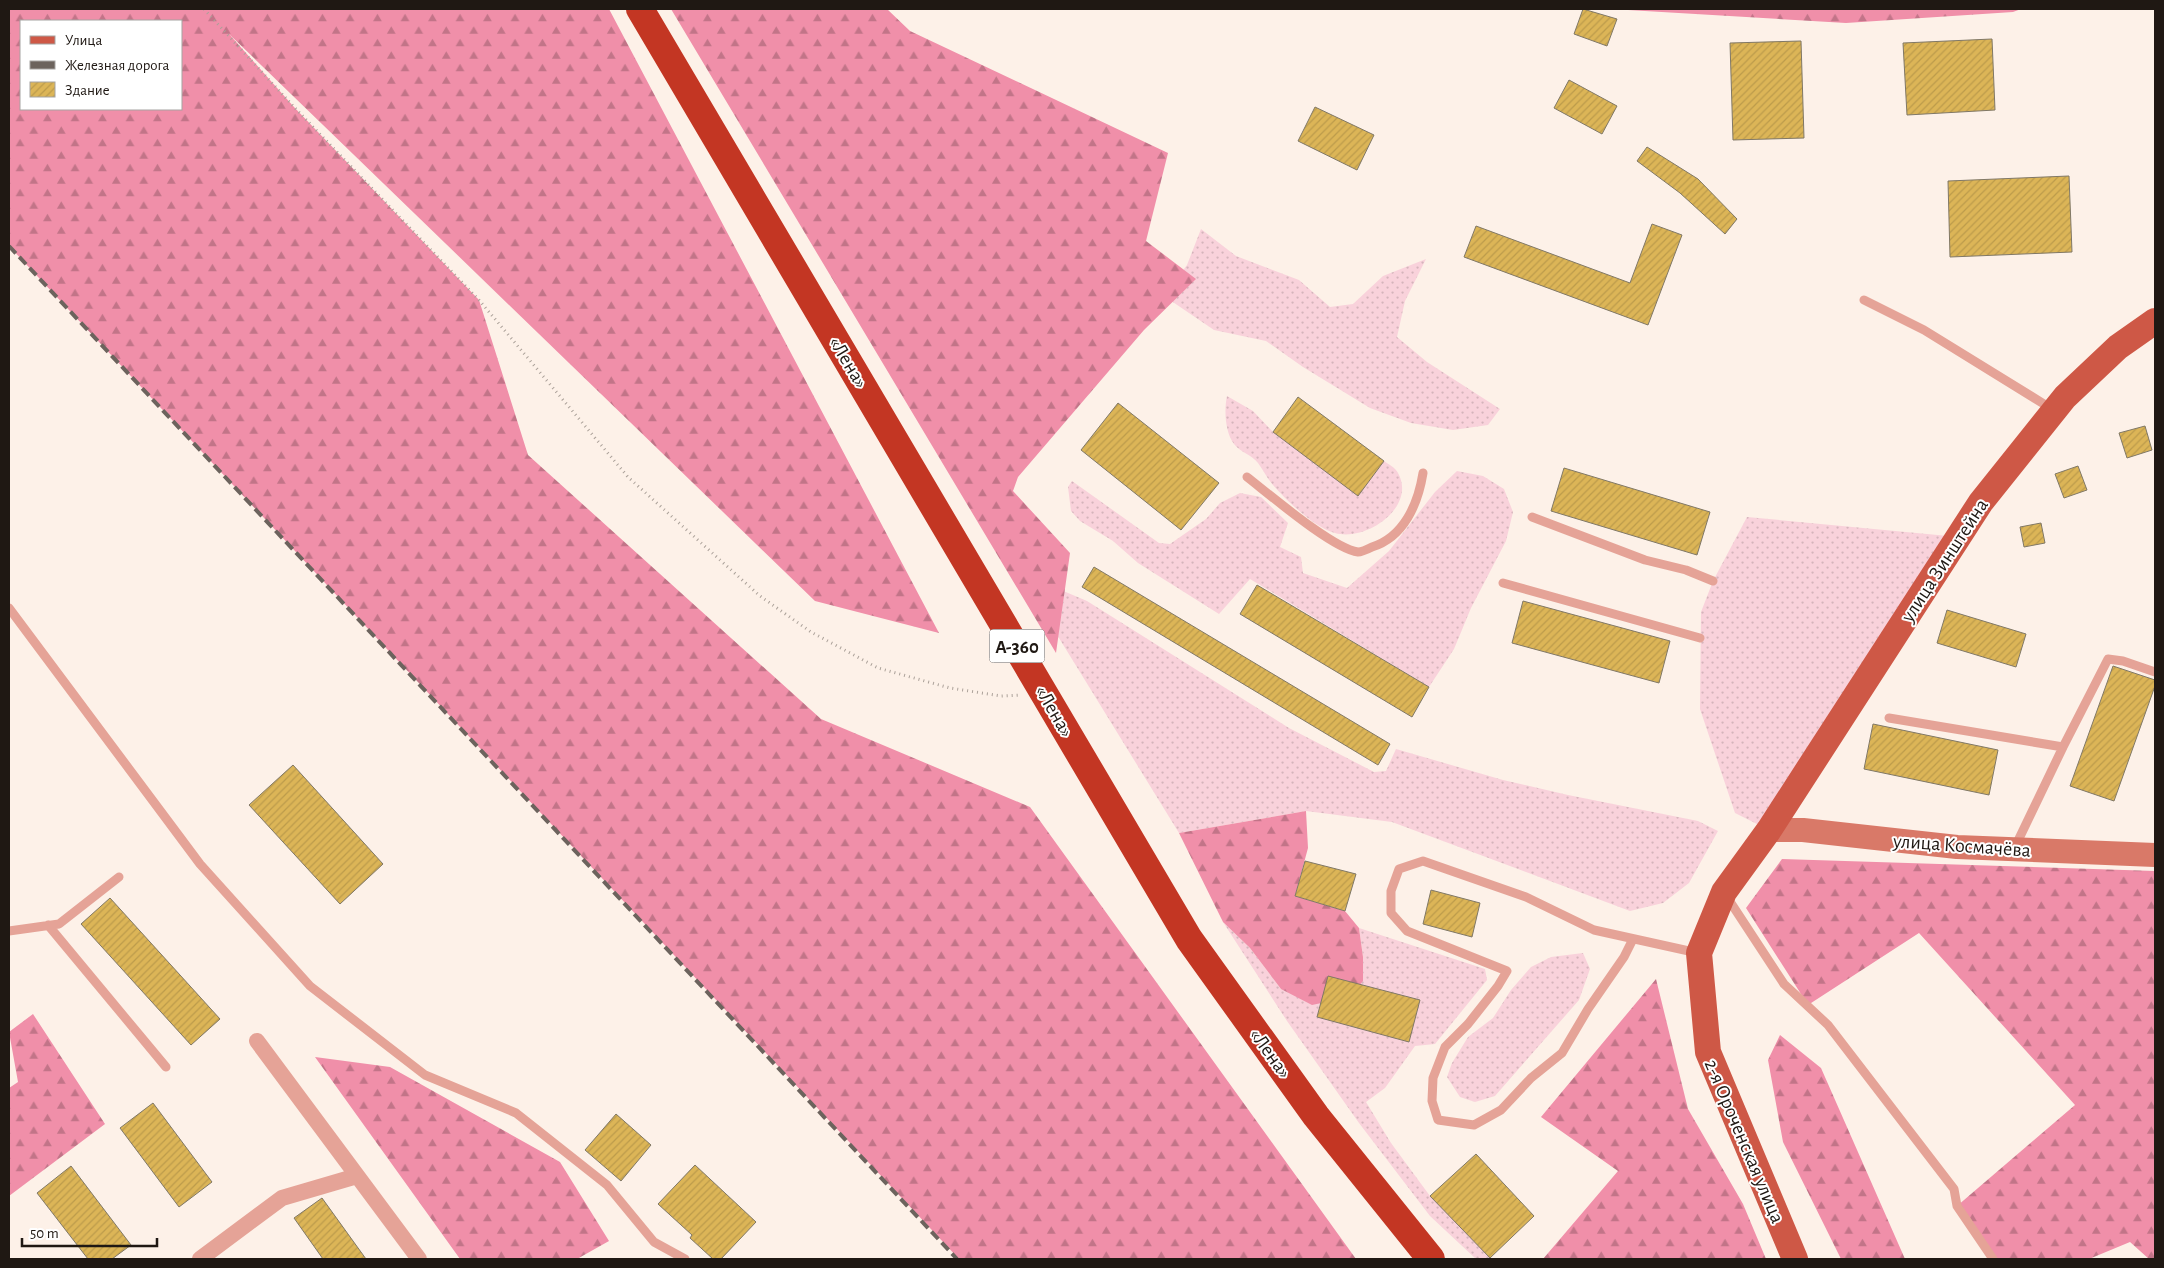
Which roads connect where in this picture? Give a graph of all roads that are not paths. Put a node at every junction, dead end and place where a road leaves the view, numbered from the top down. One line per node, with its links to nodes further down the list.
1 (640, 9): 30 (highway, «Лена» / А-360)
2 (1864, 300): 4 (lane)
3 (2155, 321): 4 (main road, улица Зинштейна)
4 (2053, 410): 15 (main road, улица Зинштейна)
5 (1423, 473): 6 (lane)
6 (1248, 477)
7 (1532, 517): 8 (lane)
8 (1713, 582)
9 (1503, 583): 11 (lane)
10 (9, 608): 29 (lane)
11 (1700, 638)
12 (2155, 672): 14 (lane)
13 (1889, 718): 14 (lane)
14 (2063, 746): 16 (lane)
15 (1769, 830): 16 (main road, улица Космачёва); 19 (main road, 2-я Ороченская улица)
16 (2014, 849): 17 (main road, улица Космачёва)
17 (2155, 855)
18 (119, 877): 20 (lane)
19 (1724, 892): 23 (main road, 2-я Ороченская улица); 32 (lane)
20 (48, 925): 21 (lane); 25 (lane)
21 (9, 931)
22 (1633, 939): 22 (lane); 23 (lane)
23 (1699, 953): 31 (main road, 2-я Ороченская улица)
24 (257, 1041): 26 (street)
25 (166, 1067)
26 (357, 1176): 27 (street); 28 (street)
27 (200, 1259)
28 (419, 1259)
29 (684, 1259)
30 (1431, 1259)
31 (1795, 1259)
32 (1993, 1259)

